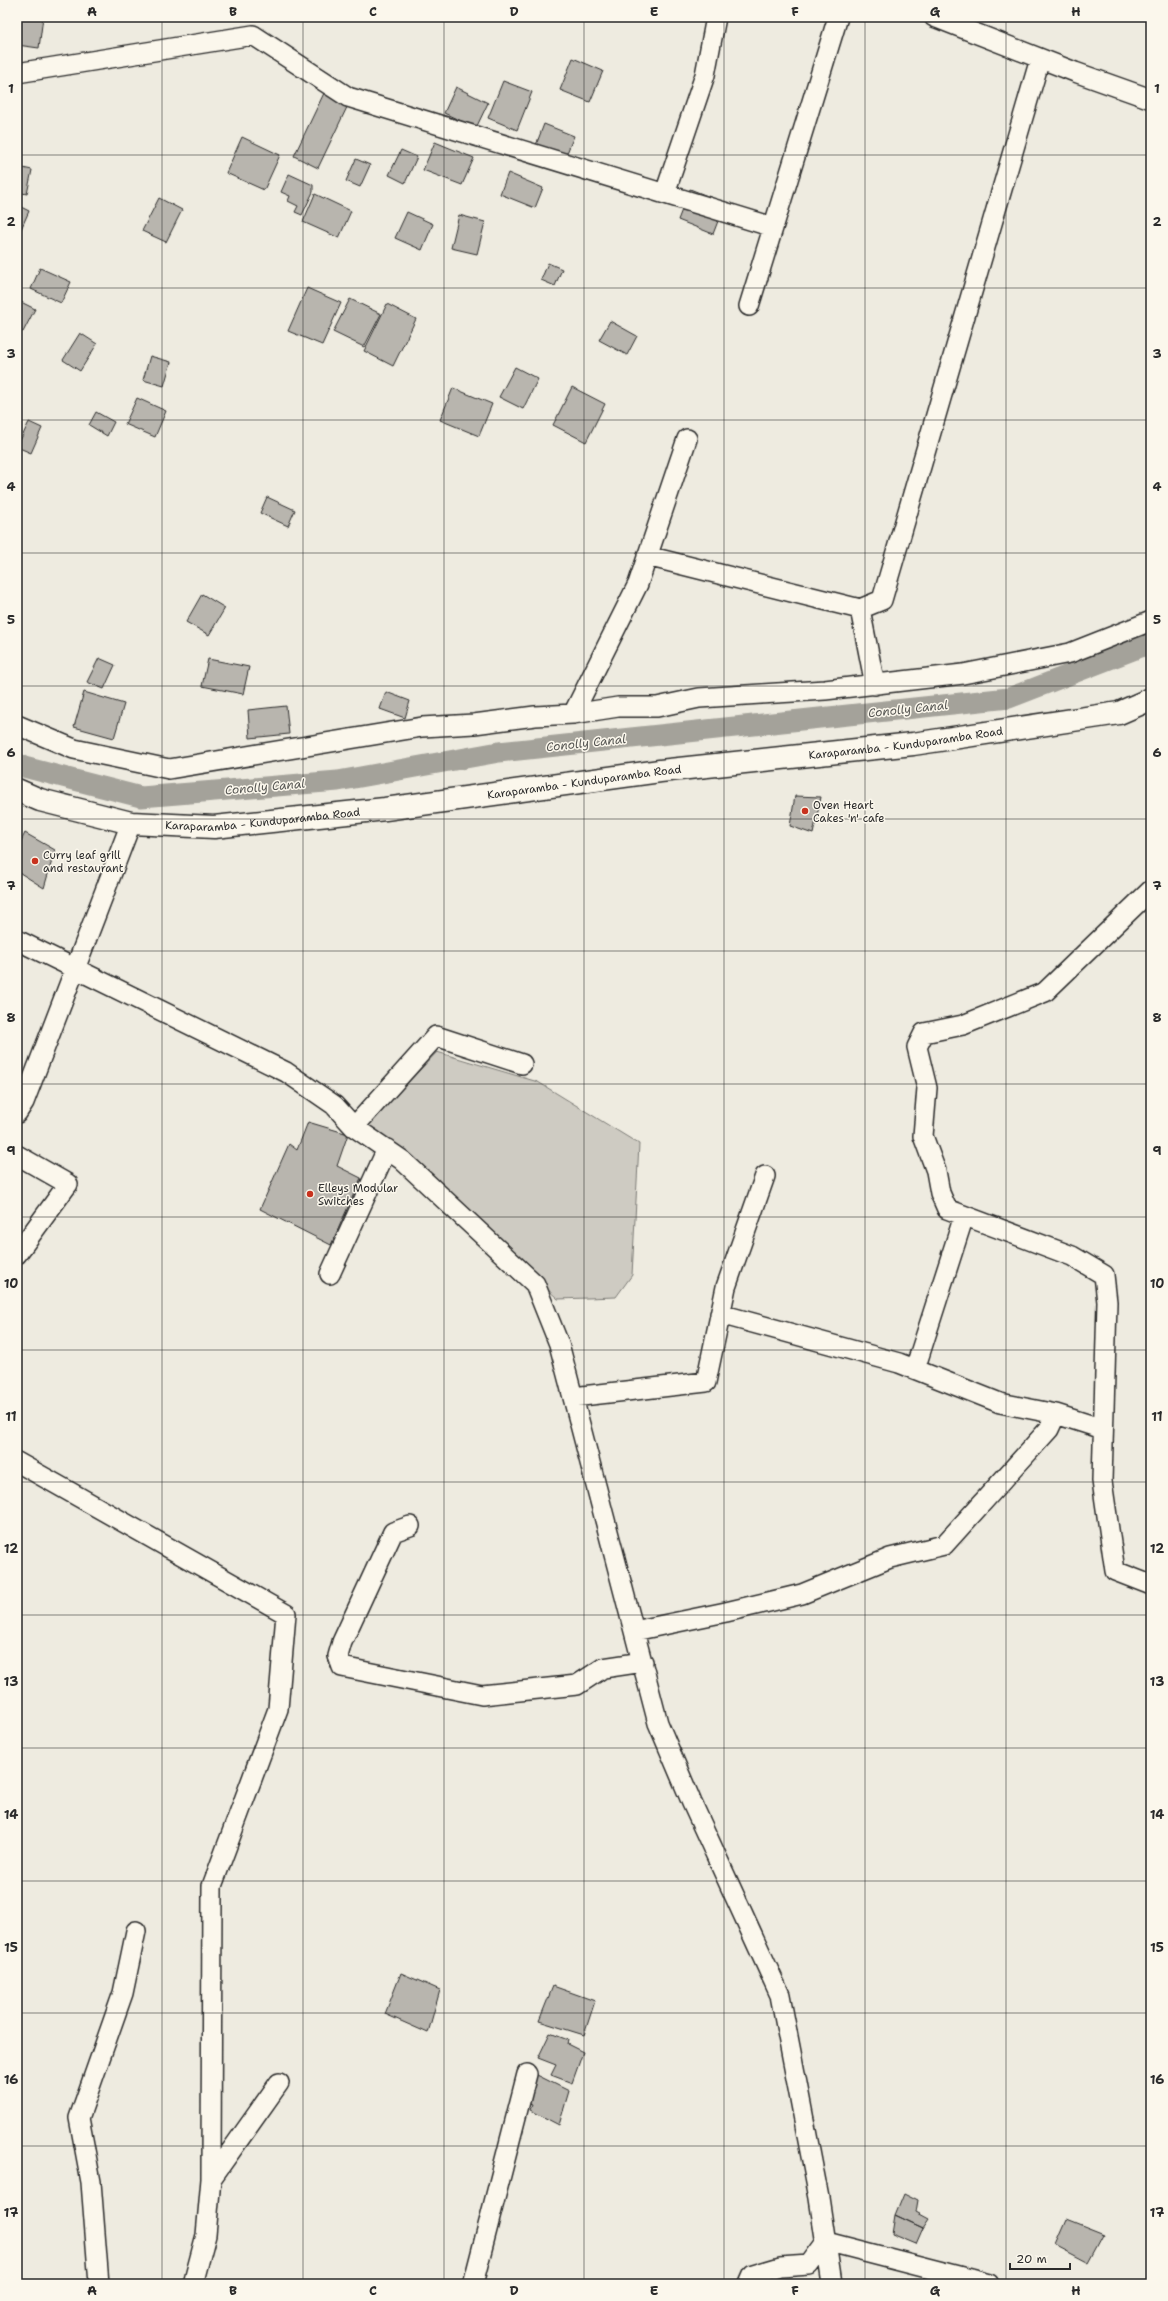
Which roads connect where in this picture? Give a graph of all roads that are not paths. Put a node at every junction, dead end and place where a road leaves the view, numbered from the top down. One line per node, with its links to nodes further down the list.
1 (716, 17): 7 (street)
2 (838, 17): 8 (street)
3 (934, 17): 4 (street)
4 (1040, 59): 6 (street); 12 (street)
5 (17, 73): 7 (street)
6 (1151, 99)
7 (665, 193): 8 (street)
8 (773, 227): 9 (street)
9 (749, 306)
10 (687, 439): 11 (street)
11 (647, 556): 12 (street); 16 (street)
12 (860, 610): 14 (street)
13 (1151, 621): 14 (street)
14 (875, 685): 16 (street)
15 (1151, 699): 19 (main road, Karaparamba - Kunduparamba Road)
16 (573, 714): 17 (street)
17 (17, 725)
18 (17, 790): 19 (main road, Karaparamba - Kunduparamba Road)
19 (131, 823): 22 (street)
20 (1151, 890): 29 (street)
21 (17, 940): 22 (street)
22 (75, 967): 24 (street); 25 (street)
23 (522, 1064): 25 (street)
24 (17, 1113)
25 (354, 1127): 26 (street)
26 (387, 1149): 31 (street); 34 (street)
27 (17, 1155): 30 (street)
28 (765, 1176): 32 (street)
29 (964, 1216): 33 (street); 36 (street)
30 (17, 1254)
31 (330, 1274)
32 (720, 1314): 33 (street); 34 (street)
33 (916, 1369): 35 (street)
34 (573, 1398): 40 (street)
35 (1056, 1414): 36 (street); 40 (street)
36 (1103, 1429): 39 (street)
37 (17, 1462): 45 (street)
38 (410, 1526): 41 (street)
39 (1151, 1586)
40 (634, 1631): 41 (street)
41 (643, 1662): 46 (street)
42 (136, 1931): 47 (street)
43 (527, 2074): 49 (street)
44 (279, 2083): 45 (street)
45 (211, 2179): 48 (street)
46 (826, 2242): 50 (street); 51 (street); 52 (street)
47 (99, 2284)
48 (193, 2284)
49 (473, 2284)
50 (749, 2284)
51 (832, 2284)
52 (988, 2284)

